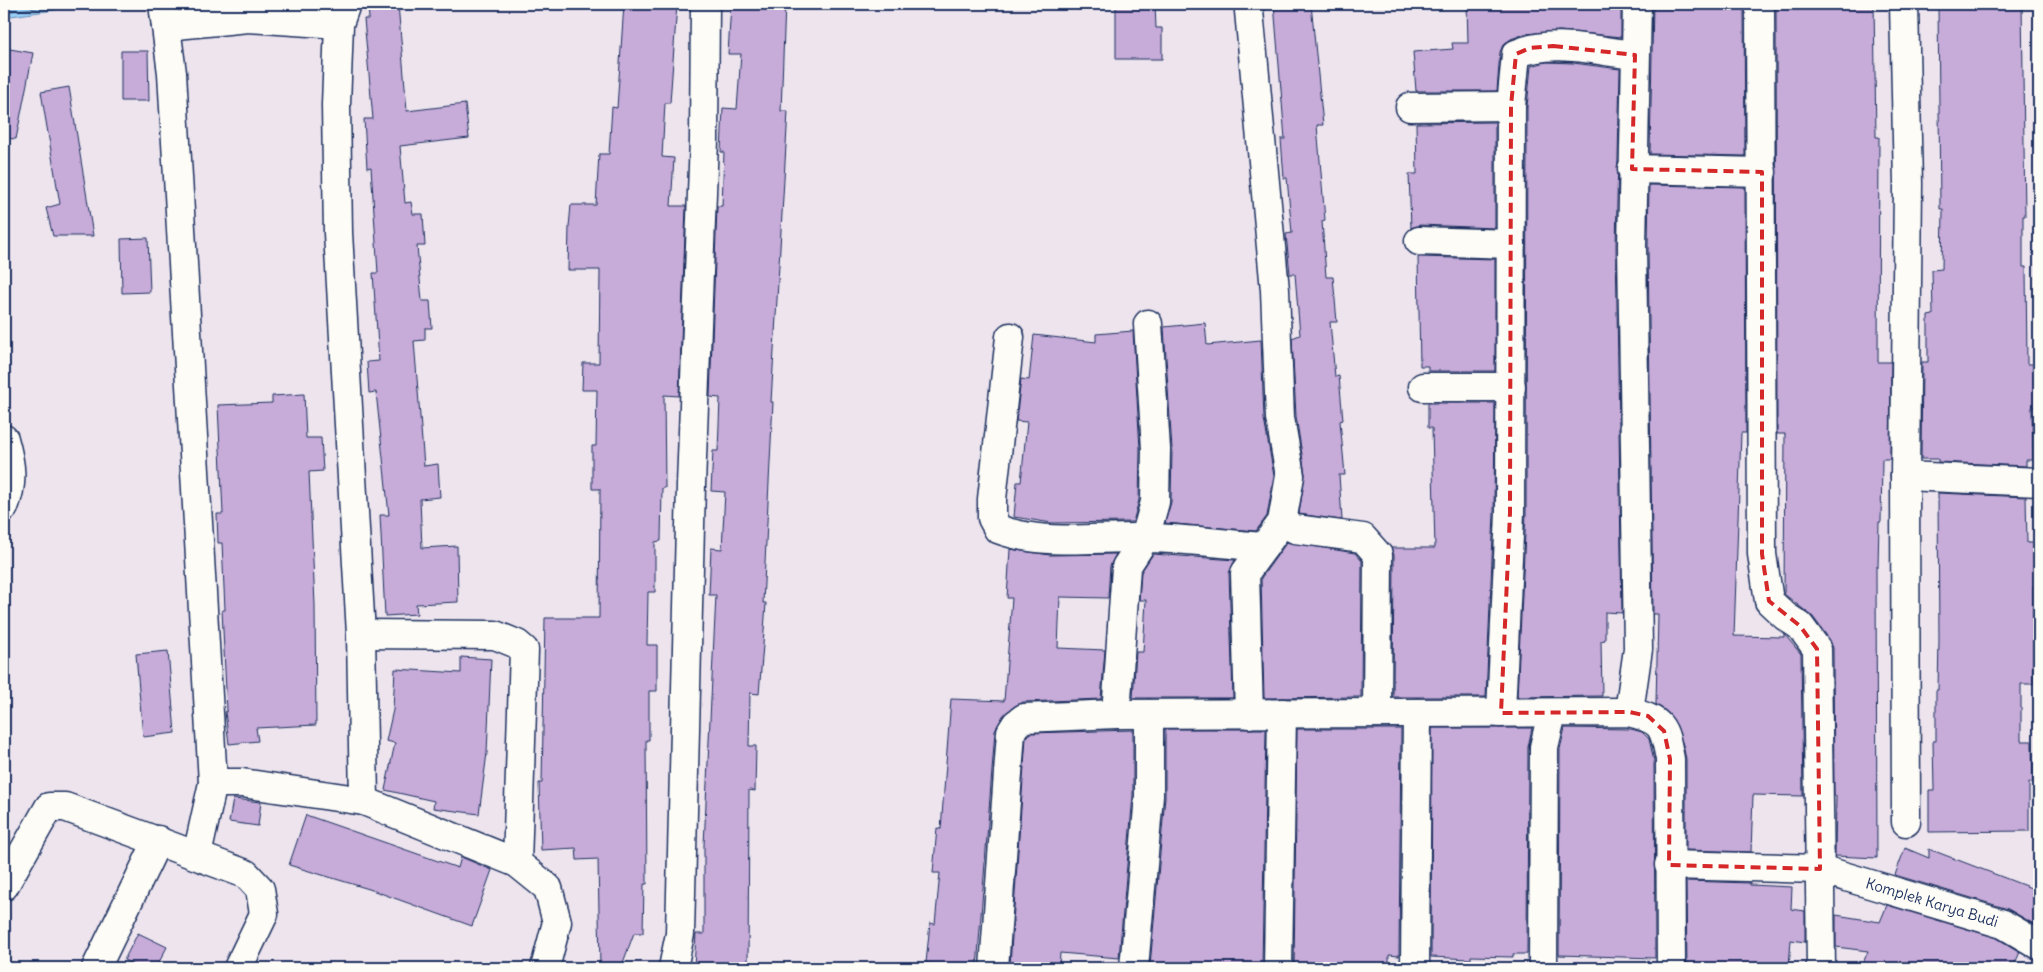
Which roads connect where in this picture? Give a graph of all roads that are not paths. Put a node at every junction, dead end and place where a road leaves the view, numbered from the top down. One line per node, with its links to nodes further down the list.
1 (705, 4): 49 (street)
2 (1637, 4): 8 (street)
3 (1760, 4): 12 (street)
4 (1904, 4): 20 (street)
5 (1249, 11): 23 (street)
6 (164, 13): 7 (street); 36 (street)
7 (343, 14): 26 (street)
8 (1634, 55): 10 (street); 11 (street)
9 (1410, 106): 10 (street)
10 (1511, 106): 14 (street)
11 (1632, 169): 12 (street); 28 (street)
12 (1762, 172): 43 (street)
13 (1419, 241): 14 (street)
14 (1511, 244): 17 (street)
15 (1148, 324): 24 (street)
16 (1010, 337): 24 (street)
17 (1511, 386): 18 (street); 31 (street)
18 (1423, 387)
19 (4, 439): 22 (street)
20 (1905, 476): 21 (street); 38 (street)
21 (2039, 482)
22 (4, 507)
23 (1282, 522): 25 (street); 29 (street)
24 (1145, 538): 25 (street); 32 (street)
25 (1264, 548): 34 (street)
26 (361, 634): 37 (street); 41 (street)
27 (1552, 712): 28 (street); 31 (street); 54 (street)
28 (1629, 712): 42 (street)
29 (1377, 713): 30 (street); 35 (street)
30 (1417, 713): 31 (street); 53 (street)
31 (1501, 713)
32 (1116, 714): 33 (street); 50 (street)
33 (1149, 714): 34 (street); 51 (street)
34 (1249, 714): 35 (street)
35 (1282, 714): 52 (street)
36 (213, 783): 37 (street); 40 (street)
37 (364, 800): 41 (street)
38 (1906, 822)
39 (158, 840): 40 (street); 44 (street); 46 (street)
40 (197, 855): 47 (street)
41 (517, 863): 48 (street)
42 (1669, 865): 43 (street, Komplek Karya Budi); 55 (street)
43 (1820, 869): 45 (street, Komplek Karya Budi); 56 (street)
44 (4, 886)
45 (2039, 945)
46 (96, 968)
47 (238, 968)
48 (545, 968)
49 (673, 968)
50 (994, 968)
51 (1134, 968)
52 (1278, 968)
53 (1414, 968)
54 (1543, 968)
55 (1671, 968)
56 (1821, 968)

